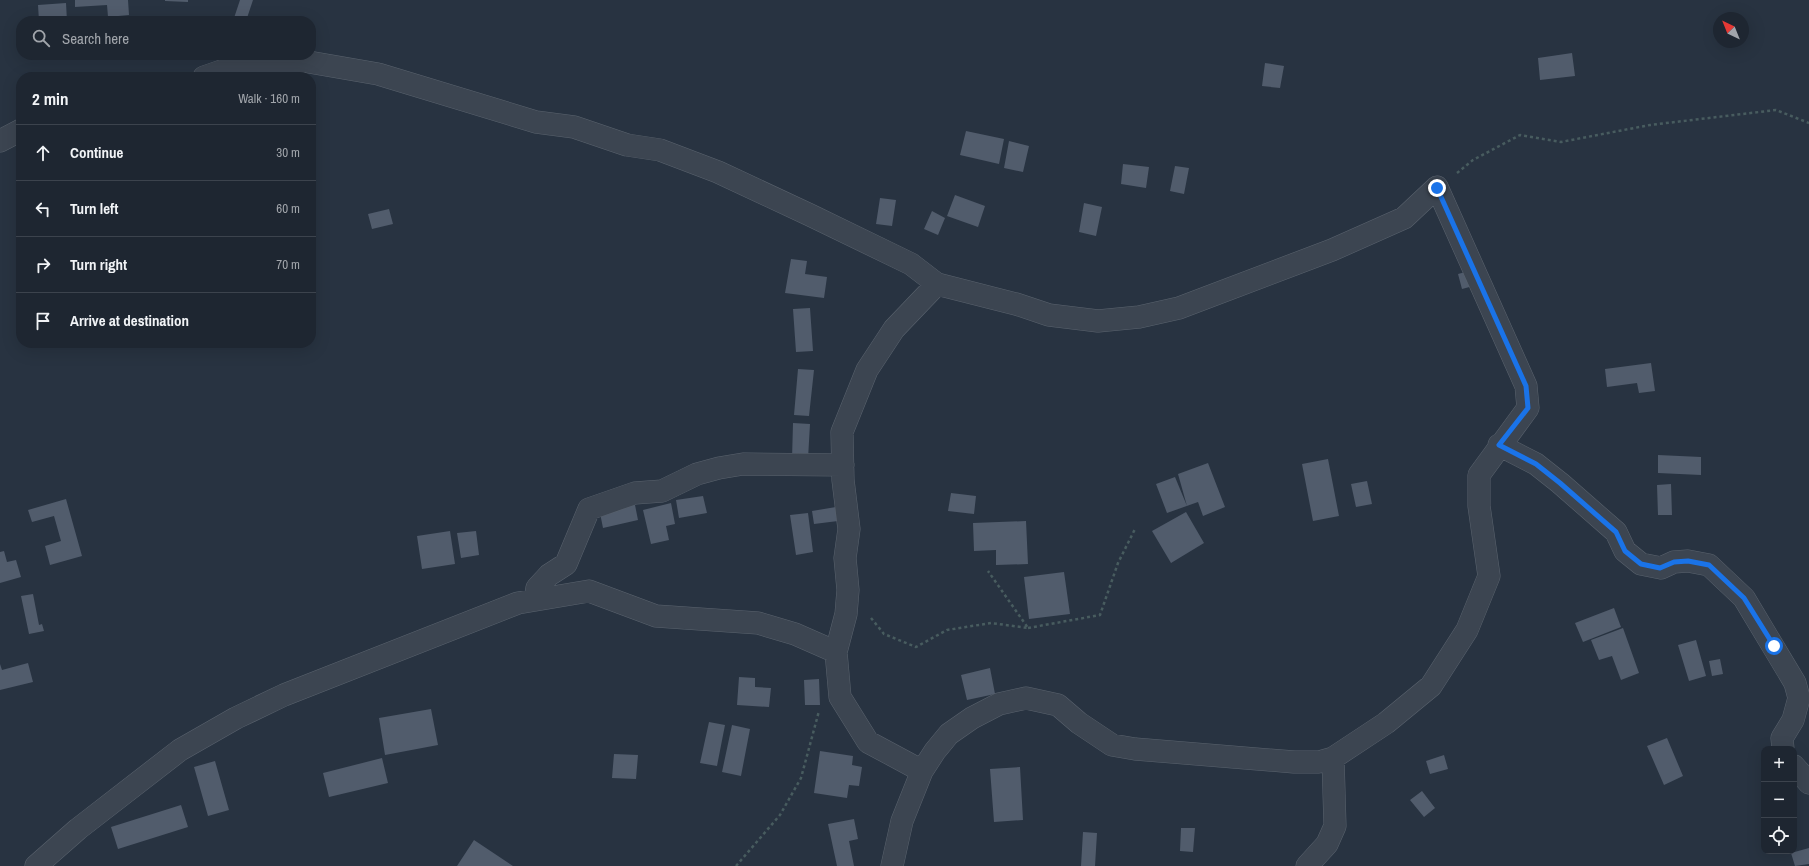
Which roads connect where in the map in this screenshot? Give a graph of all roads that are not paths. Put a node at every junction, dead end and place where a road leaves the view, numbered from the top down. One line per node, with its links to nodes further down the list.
1 (218, 72): 4 (street)
2 (16, 133): 3 (street)
3 (0, 141)
4 (937, 284): 5 (street); 6 (street)
5 (1499, 445): 9 (street); 10 (street)
6 (843, 465): 7 (street); 8 (street)
7 (535, 600): 8 (street); 14 (street)
8 (836, 652): 12 (street)
9 (1783, 746)
10 (1333, 758): 12 (street); 16 (street)
11 (1797, 769): 13 (street)
12 (922, 771): 15 (street)
13 (1809, 782)
14 (36, 866)
15 (892, 866)
16 (1307, 866)

